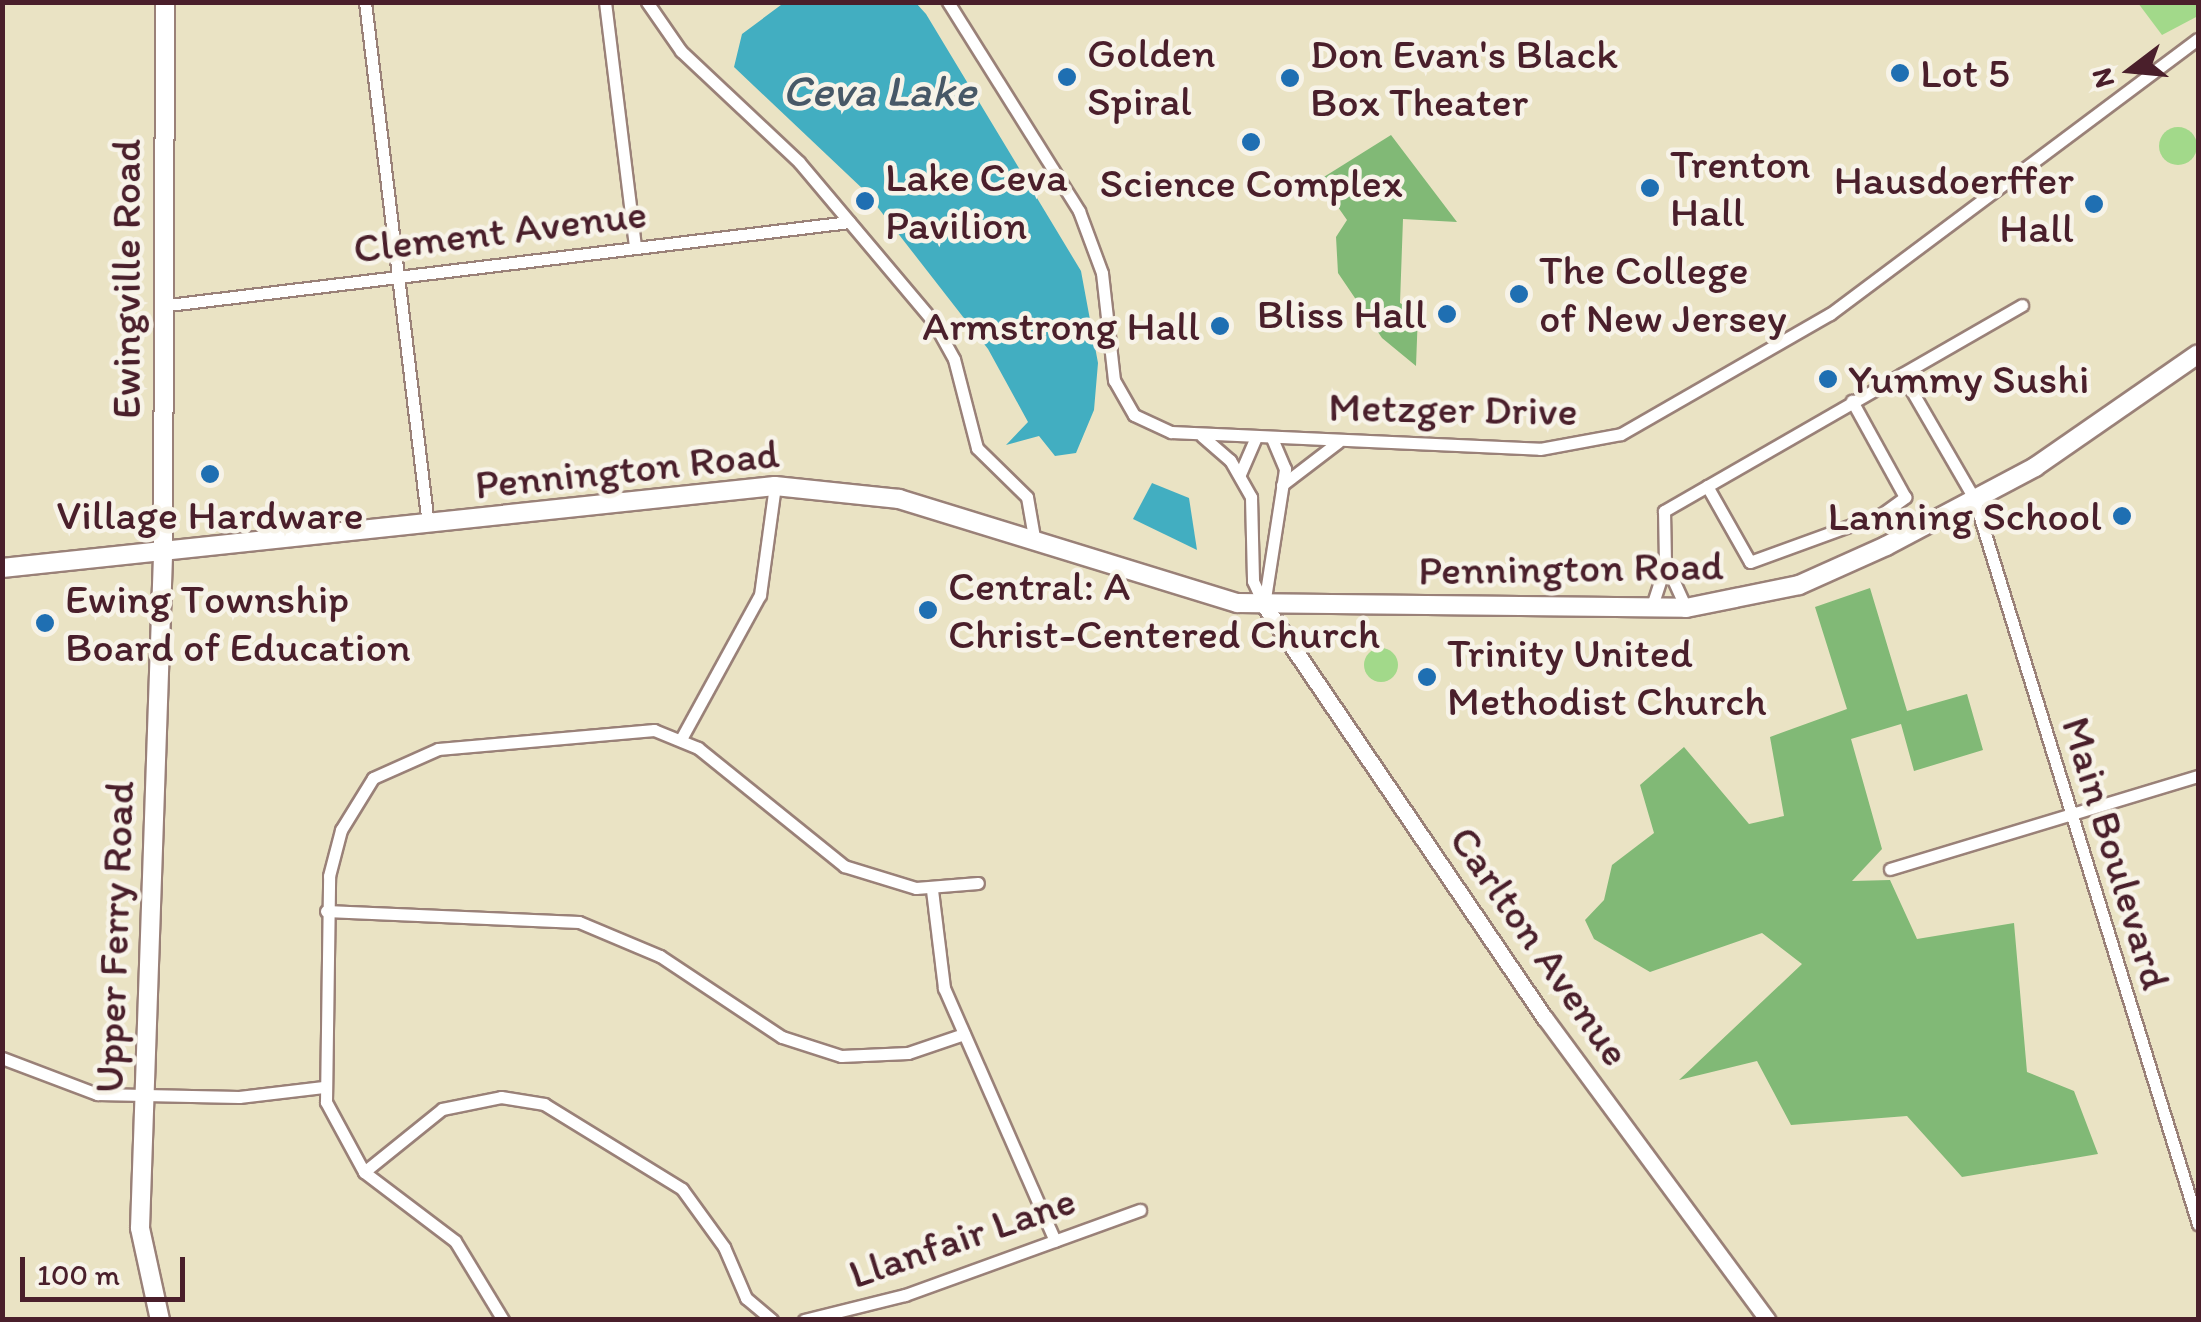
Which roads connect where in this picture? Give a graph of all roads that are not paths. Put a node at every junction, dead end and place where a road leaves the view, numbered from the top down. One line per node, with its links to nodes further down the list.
1 (165, 2): 11 (main road, Ewingville Road)
2 (364, 2): 9 (street)
3 (605, 2): 8 (street)
4 (647, 2): 7 (street)
5 (948, 2): 15 (street, Metzger Drive)
6 (2198, 39): 18 (street, Metzger Drive)
7 (849, 222): 8 (street, Clement Avenue); 25 (street)
8 (635, 246): 9 (street, Clement Avenue)
9 (398, 276): 11 (street, Clement Avenue); 24 (street)
10 (2022, 305): 13 (street)
11 (160, 306): 26 (main road, Ewingville Road)
12 (2198, 354): 23 (main road, Pennington Road)
13 (1902, 374): 14 (street); 23 (street, Main Boulevard)
14 (1852, 401): 22 (street); 22 (street)
15 (1200, 434): 16 (street, Metzger Drive); 19 (street)
16 (1256, 437): 17 (street, Metzger Drive); 19 (street)
17 (1272, 438): 18 (street, Metzger Drive); 20 (street)
18 (1340, 441): 20 (street)
19 (1240, 474): 29 (street)
20 (1282, 485): 29 (street)
21 (774, 486): 24 (main road, Pennington Road); 25 (main road, Pennington Road); 32 (street)
22 (1707, 486): 27 (street)
23 (1974, 498): 30 (main road, Pennington Road); 34 (street, Main Boulevard)
24 (428, 525): 26 (main road, Pennington Road)
25 (1034, 538): 29 (main road, Pennington Road)
26 (163, 554): 28 (main road, Pennington Road); 42 (main road, Upper Ferry Road)
27 (1665, 562): 30 (street); 31 (street)
28 (2, 568)
29 (1264, 605): 31 (main road, Pennington Road); 47 (street, Carlton Avenue)
30 (1686, 608): 31 (main road, Pennington Road)
31 (1651, 610)
32 (680, 739): 37 (street); 38 (street)
33 (2198, 776): 34 (street)
34 (2072, 814): 35 (street); 45 (street, Main Boulevard)
35 (1890, 869)
36 (978, 883): 37 (street)
37 (932, 890): 39 (street)
38 (326, 910): 39 (street); 41 (street)
39 (964, 1034): 46 (street)
40 (2, 1058): 42 (street)
41 (323, 1087): 42 (street); 43 (street)
42 (143, 1094): 48 (main road, Upper Ferry Road)
43 (364, 1172): 49 (street); 50 (street)
44 (1140, 1210): 46 (street, Llanfair Lane)
45 (2198, 1224)
46 (1055, 1241): 51 (street, Llanfair Lane)
47 (1761, 1318)
48 (160, 1320)
49 (503, 1320)
50 (772, 1320)
51 (804, 1320)

